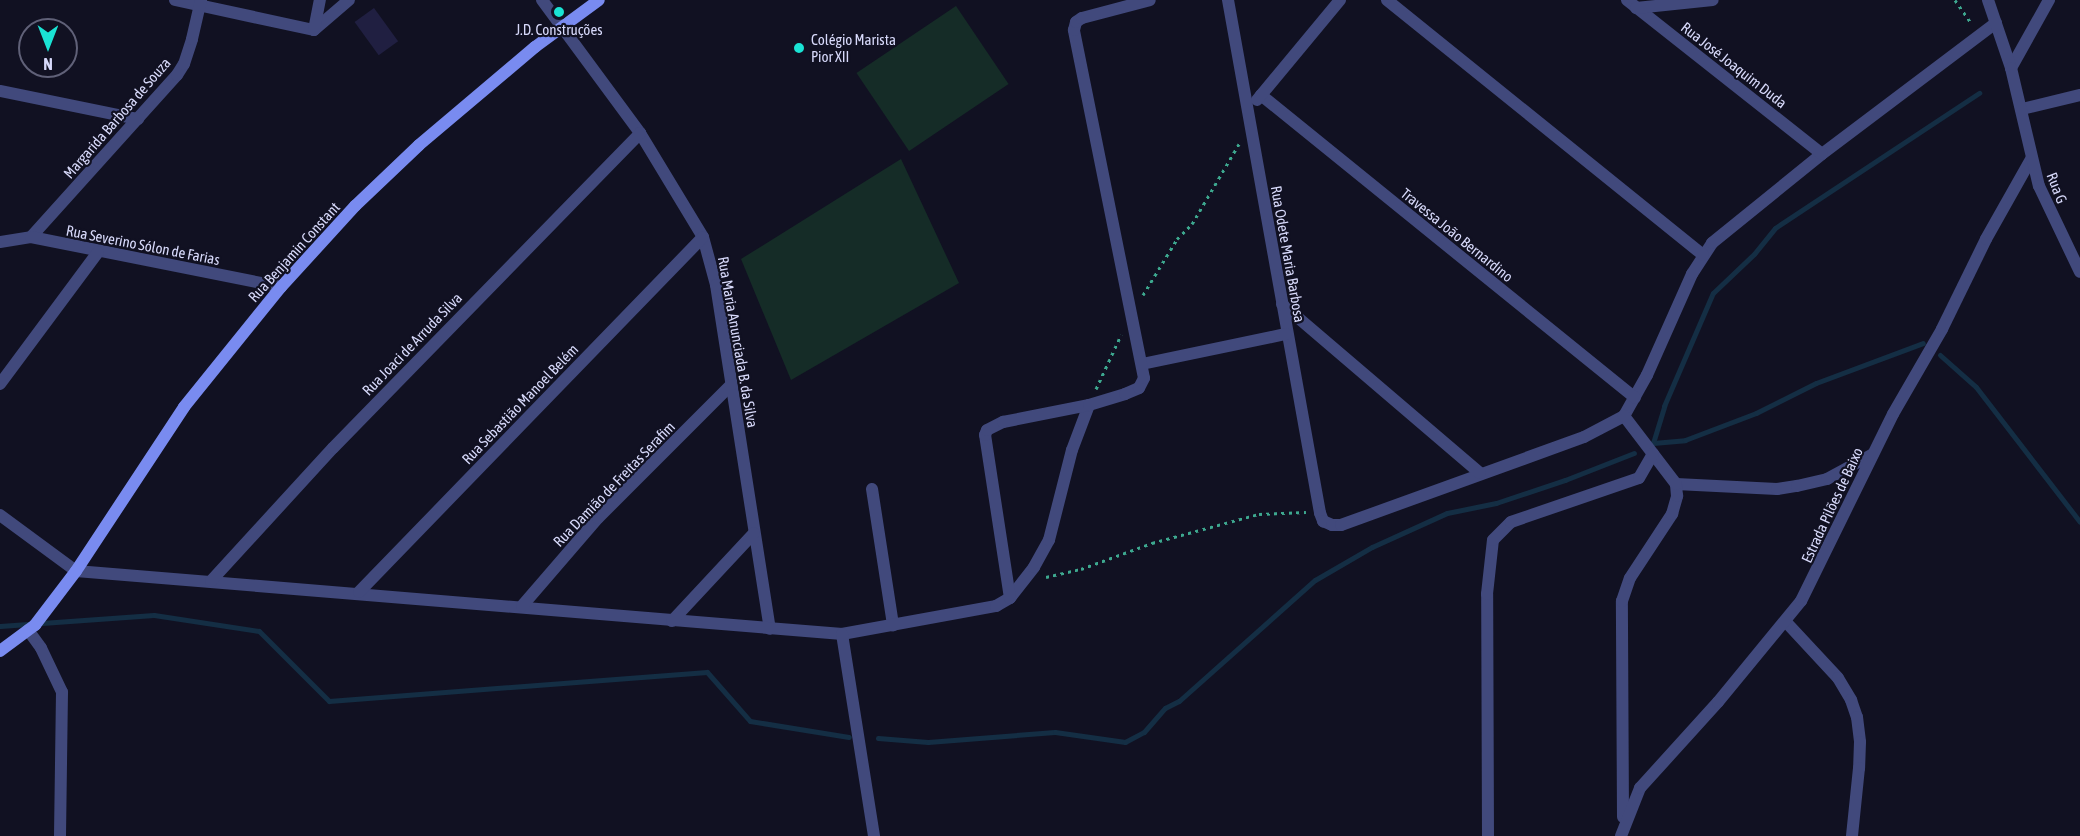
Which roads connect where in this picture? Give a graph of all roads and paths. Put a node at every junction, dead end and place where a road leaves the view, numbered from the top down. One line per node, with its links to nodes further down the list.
1 (175, 0): 14 (street)
2 (320, 0): 18 (street)
3 (349, 0): 18 (street)
4 (542, 0): 17 (street, Rua Maria Anunciada B. da Silva)
5 (599, 0): 17 (main road, Rua Benjamin Constant)
6 (1149, 0): 39 (street)
7 (1228, 0): 25 (street, Rua Odete Maria Barbosa)
8 (1340, 0): 22 (street)
9 (1387, 0): 35 (street)
10 (1713, 0): 15 (street)
11 (1954, 0): 19 (path)
12 (1988, 0): 16 (street, Rua G)
13 (2049, 0): 20 (street)
14 (201, 3): 18 (street); 26 (street, Margarida Barbosa de Souza)
15 (1632, 4): 29 (street, Rua José Joaquim Duda)
16 (1996, 24): 19 (street); 20 (street, Rua G)
17 (561, 28): 28 (street, Rua Maria Anunciada B. da Silva); 37 (main road, Rua Benjamin Constant)
18 (314, 30)
19 (1981, 35): 29 (street)
20 (2011, 68): 24 (street, Rua G)
21 (0, 91): 26 (street)
22 (1261, 94): 25 (street); 44 (street, Travessa João Bernardino)
23 (2080, 95): 24 (street)
24 (2022, 109): 30 (street, Rua G)
25 (1248, 110): 27 (street, Rua Odete Maria Barbosa)
26 (138, 119): 31 (street, Margarida Barbosa de Souza)
27 (1251, 125): 38 (street, Rua Odete Maria Barbosa); 39 (path)
28 (640, 133): 32 (street, Rua Maria Anunciada B. da Silva); 56 (street, Rua Joaci de Arruda Silva)
29 (1822, 154): 35 (street)
30 (2031, 159): 36 (street, Rua G); 48 (street, Estrada Pilões de Baixo)
31 (31, 237): 33 (street, Rua Severino Sólon de Farias); 34 (street, Rua Severino Sólon de Farias)
32 (703, 237): 43 (street, Rua Maria Anunciada B. da Silva); 58 (street, Rua Sebastião Manoel Belém)
33 (0, 242)
34 (98, 252): 37 (street, Rua Severino Sólon de Farias); 42 (street)
35 (1703, 255): 44 (street)
36 (2080, 272)
37 (281, 287): 55 (main road, Rua Benjamin Constant)
38 (1282, 304): 40 (street, Rua Odete Maria Barbosa); 49 (street)
39 (1132, 313): 41 (street); 45 (path)
40 (1286, 334): 41 (street); 52 (street, Rua Odete Maria Barbosa)
41 (1142, 364): 45 (street)
42 (0, 384)
43 (731, 385): 54 (street, Rua Maria Anunciada B. da Silva); 60 (street, Rua Damião de Freitas Serafim)
44 (1635, 398): 46 (street)
45 (1089, 405): 57 (street); 59 (street)
46 (1624, 416): 47 (street); 49 (street)
47 (1653, 454): 50 (street); 71 (street)
48 (1873, 454): 50 (street); 62 (street, Estrada Pilões de Baixo)
49 (1480, 473): 52 (street)
50 (1676, 484): 68 (street)
51 (872, 489): 63 (street)
52 (1320, 513): 57 (path)
53 (0, 515): 55 (street)
54 (754, 533): 61 (street); 65 (street, Rua Maria Anunciada B. da Silva)
55 (73, 574): 56 (street); 64 (main road, Rua Benjamin Constant)
56 (211, 581): 58 (street)
57 (1024, 582): 59 (street)
58 (359, 592): 60 (street)
59 (1010, 598): 63 (street)
60 (522, 606): 61 (street)
61 (672, 621): 65 (street)
62 (1786, 622): 68 (street, Estrada Pilões de Baixo); 72 (street)
63 (893, 625): 66 (street)
64 (32, 628): 67 (main road, Rua Benjamin Constant); 69 (street)
65 (770, 629): 66 (street)
66 (842, 634): 70 (street)
67 (0, 651)
68 (1622, 832)
69 (60, 836)
70 (874, 836)
71 (1488, 836)
72 (1852, 836)

